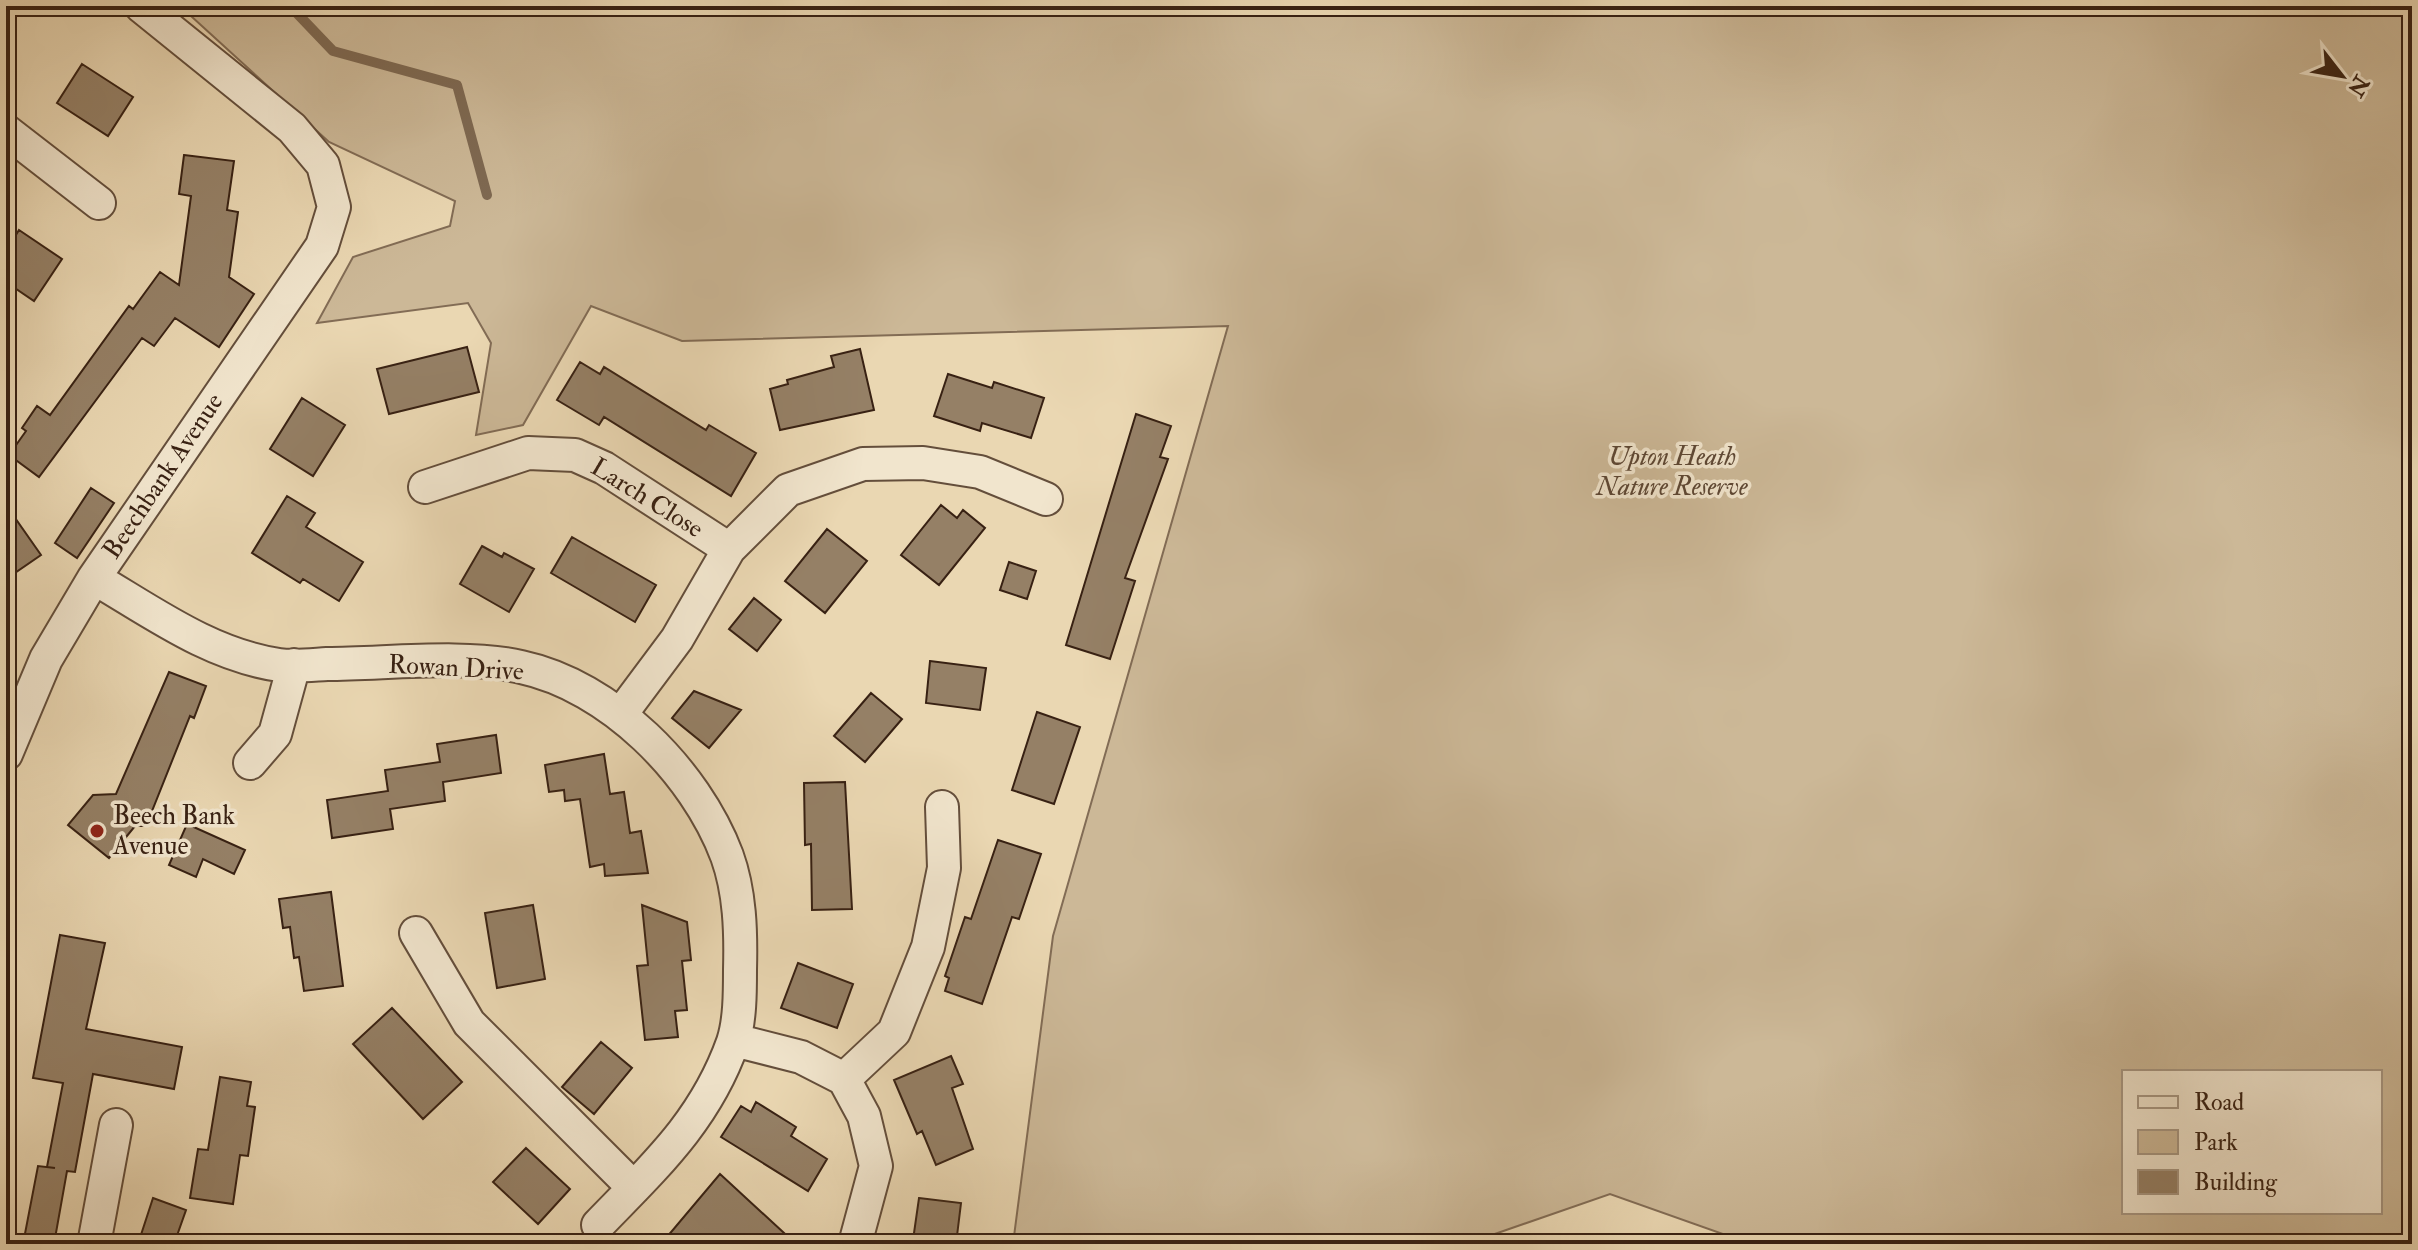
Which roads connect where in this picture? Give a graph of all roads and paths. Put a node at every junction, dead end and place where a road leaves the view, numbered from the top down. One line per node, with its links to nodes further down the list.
1 (141, 6): 7 (street, Beechbank Avenue)
2 (6, 131): 3 (street)
3 (99, 203)
4 (425, 487): 6 (street, Larch Close)
5 (1046, 499): 6 (street, Larch Close)
6 (729, 549): 9 (street, Larch Close)
7 (94, 578): 8 (street, Rowan Drive); 10 (street, Beechbank Avenue)
8 (294, 665): 9 (street, Rowan Drive); 11 (street)
9 (621, 714): 14 (street, Rowan Drive)
10 (6, 754)
11 (250, 763)
12 (942, 807): 15 (street)
13 (416, 933): 17 (street)
14 (734, 1040): 15 (street); 17 (street, Rowan Drive)
15 (844, 1079): 20 (street)
16 (116, 1125): 19 (street)
17 (634, 1188): 18 (street, Rowan Drive)
18 (598, 1225)
19 (94, 1244)
20 (855, 1244)

